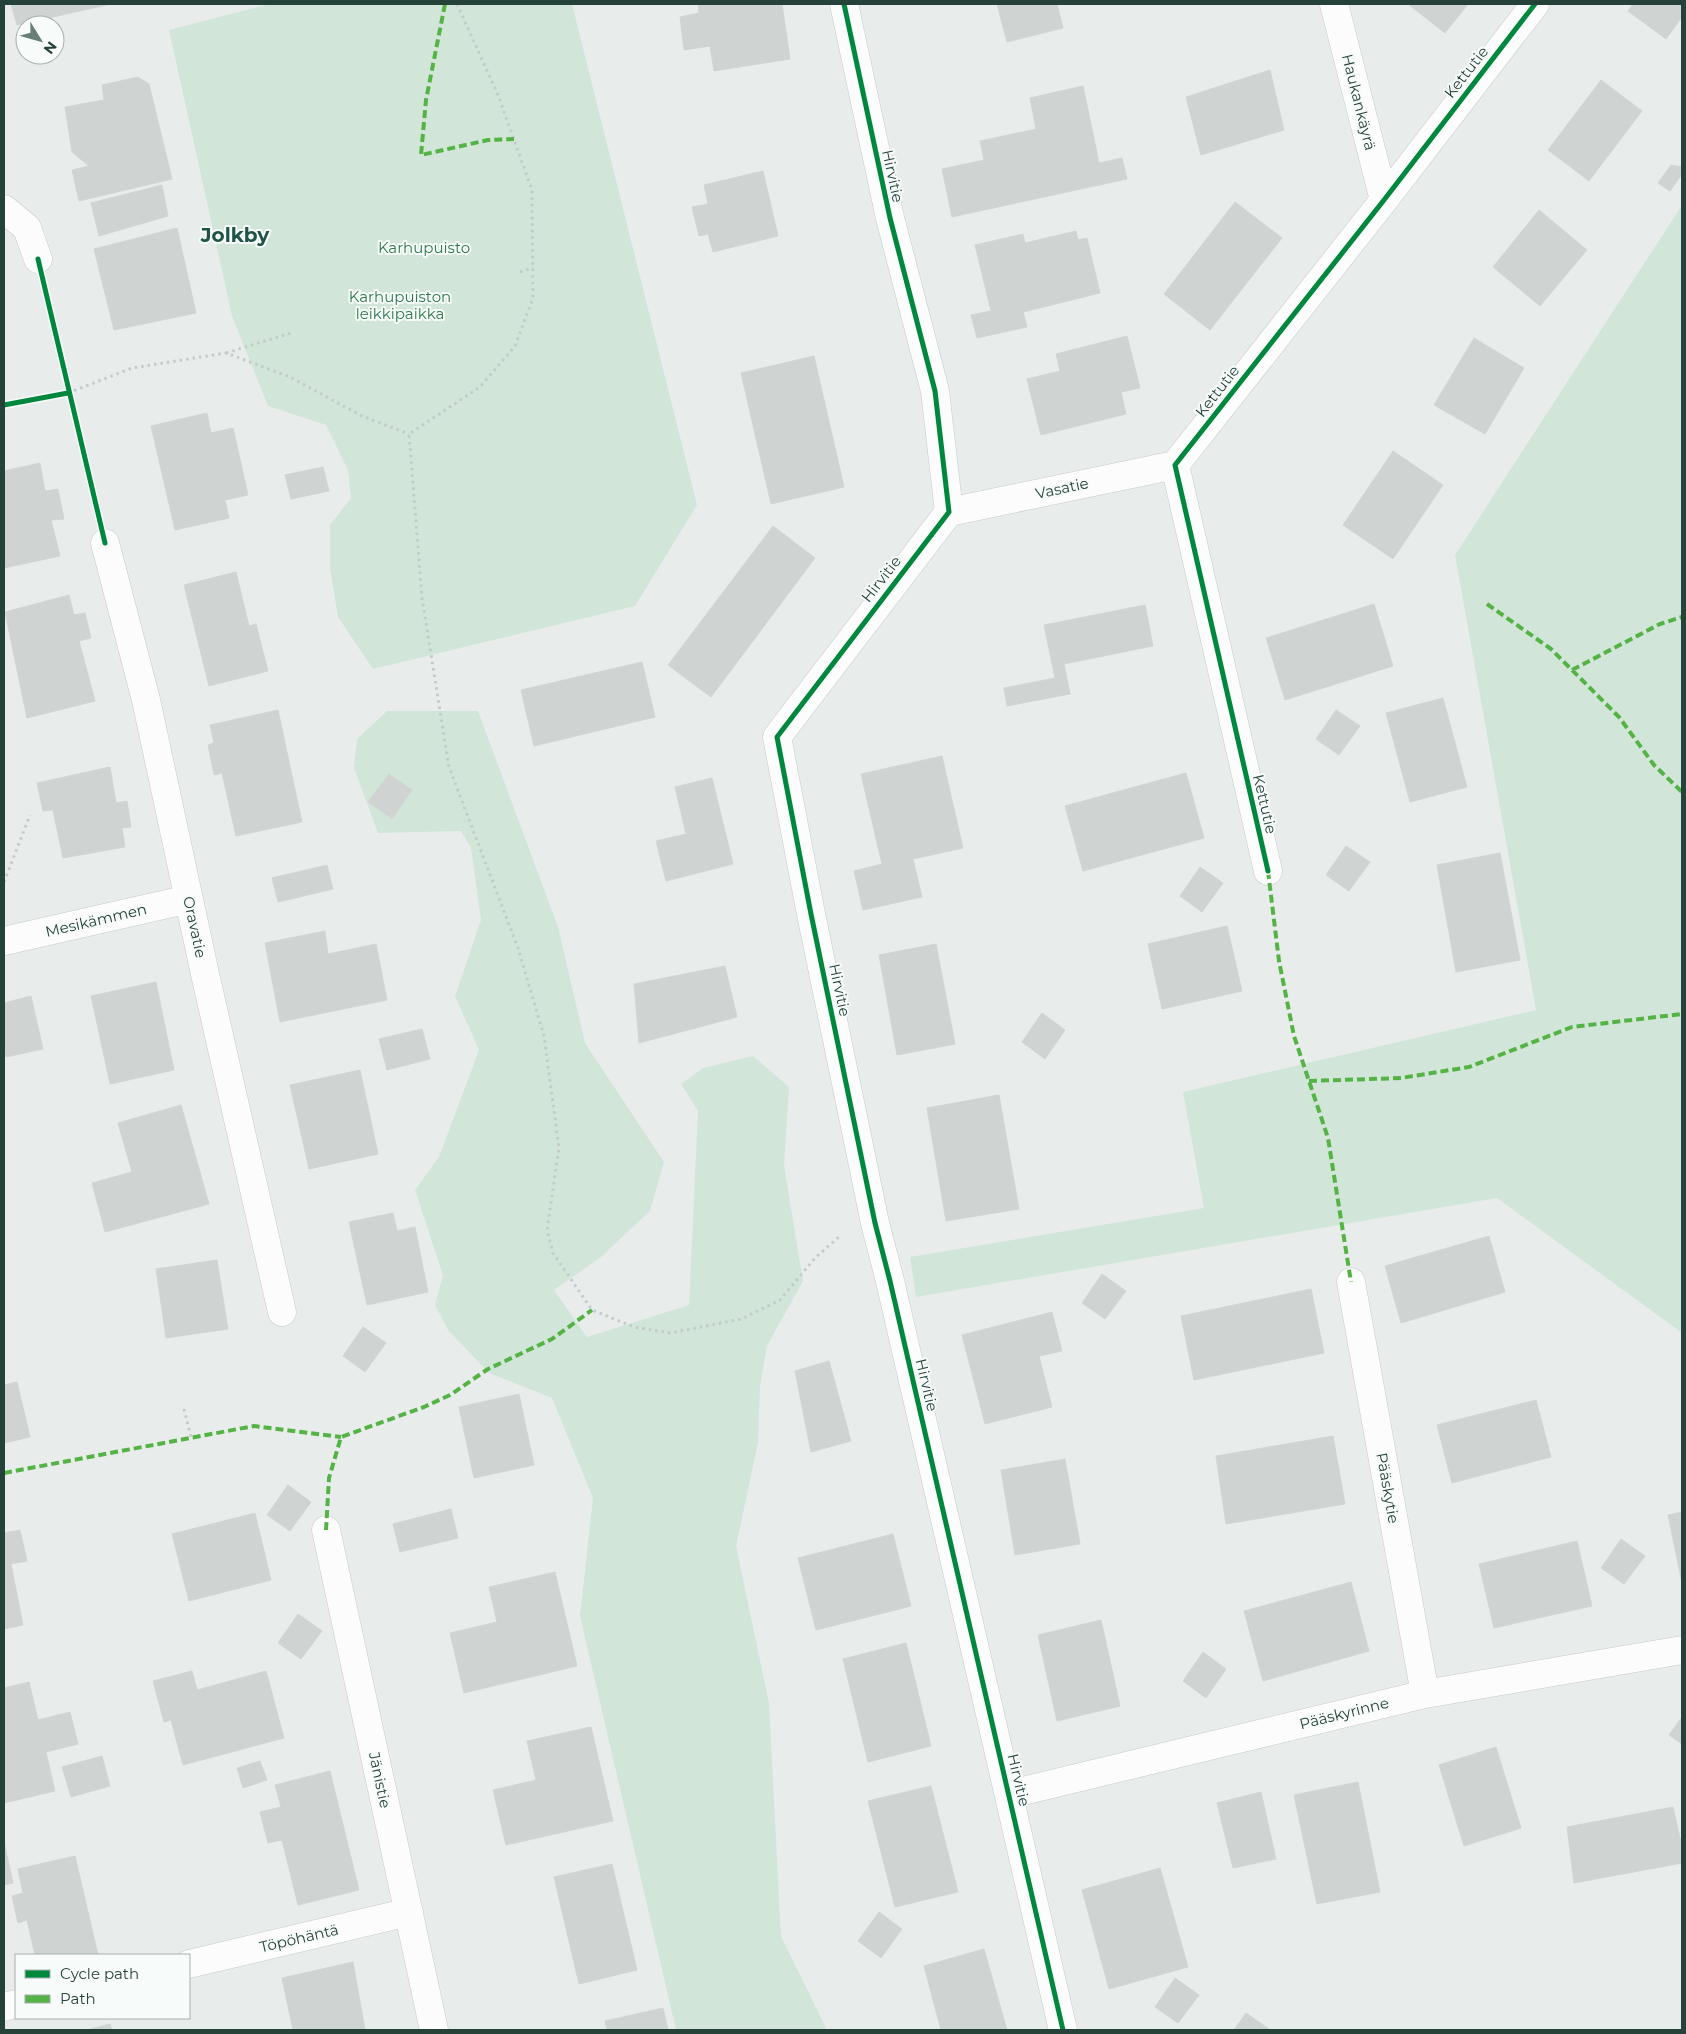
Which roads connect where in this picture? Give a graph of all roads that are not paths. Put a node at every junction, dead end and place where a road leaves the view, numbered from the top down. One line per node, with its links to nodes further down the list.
1 (844, 4): 8 (street, Hirvitie)
2 (1334, 4): 4 (street, Haukankäyrä)
3 (1535, 4): 4 (street, Kettutie)
4 (1384, 200): 7 (street, Kettutie)
5 (4, 209): 6 (street)
6 (38, 259)
7 (1175, 465): 8 (street, Vasatie); 10 (street, Kettutie)
8 (950, 512): 18 (street, Hirvitie)
9 (105, 543): 11 (street, Oravatie)
10 (1268, 871)
11 (189, 898): 12 (street, Mesikämmen); 14 (street, Oravatie)
12 (4, 941)
13 (1351, 1282): 17 (street, Pääskytie)
14 (282, 1312)
15 (326, 1530): 19 (street, Jänistie)
16 (1682, 1650): 17 (street, Pääskyrinne)
17 (1425, 1694): 18 (street, Pääskyrinne)
18 (1010, 1794): 22 (street, Hirvitie)
19 (408, 1912): 20 (street, Töpöhäntä); 21 (street, Jänistie)
20 (190, 1964)
21 (434, 2030)
22 (1063, 2030)

